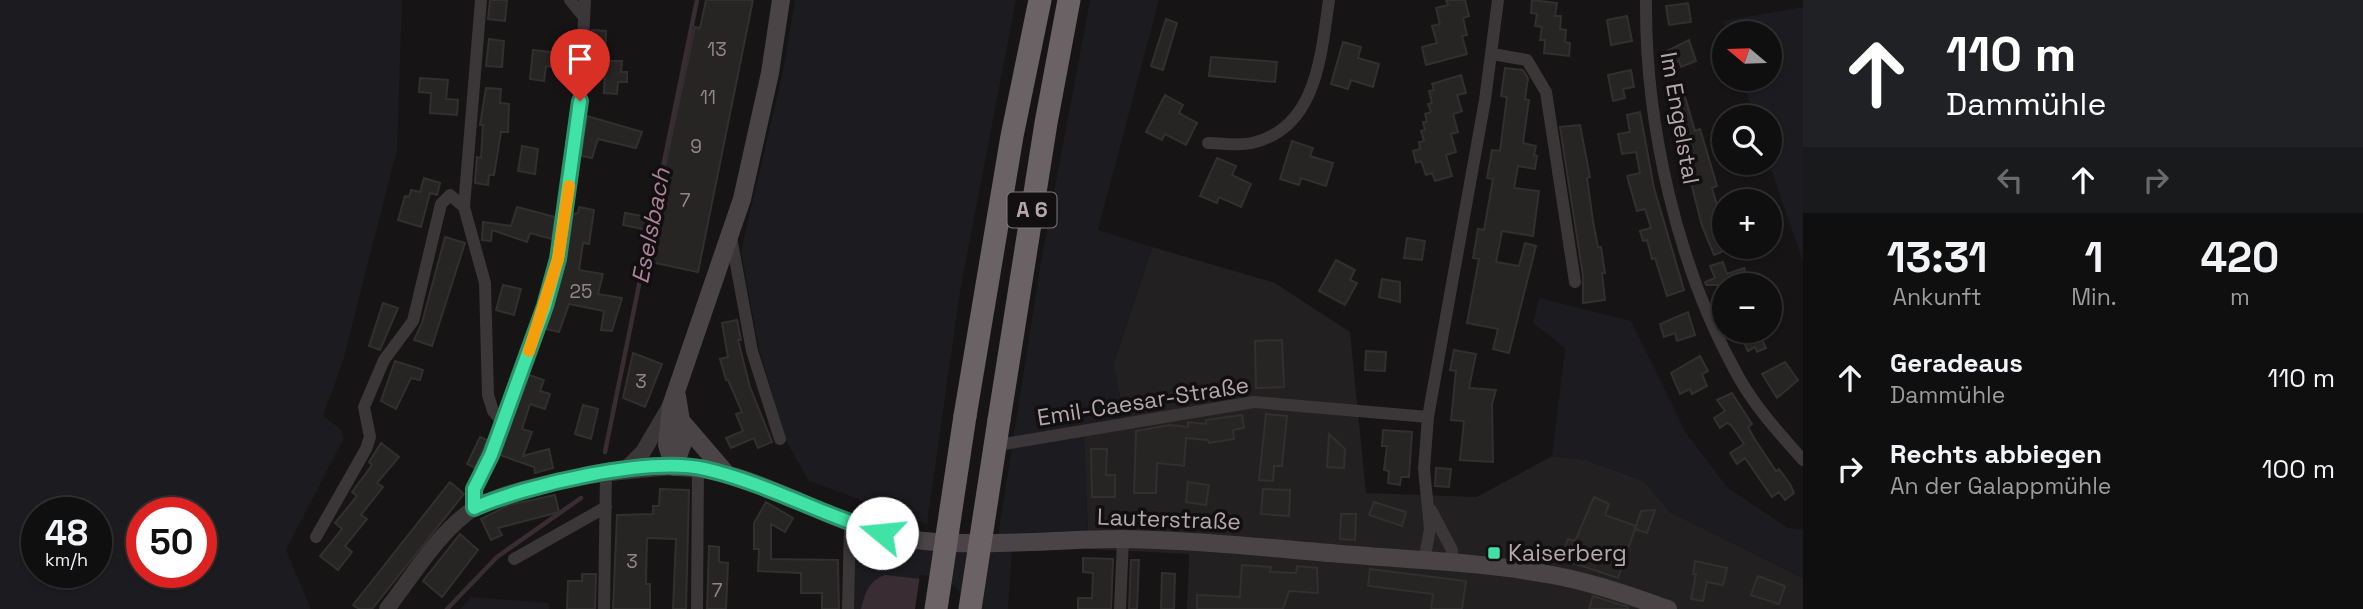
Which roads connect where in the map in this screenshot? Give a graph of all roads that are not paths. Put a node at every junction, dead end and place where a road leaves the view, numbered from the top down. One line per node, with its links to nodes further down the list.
1 (481, 0): 13 (street)
2 (570, 0): 10 (street)
3 (585, 0): 10 (street)
4 (781, 0): 14 (main road)
5 (1040, 0): 41 (highway, A 6, bridge)
6 (1069, 0): 42 (highway, A 6, bridge)
7 (1329, 0): 12 (street)
8 (1498, 0): 11 (street)
9 (1646, 0): 22 (street, Im Engelstal)
10 (584, 17): 18 (street)
11 (1492, 54): 15 (street); 17 (street)
12 (1208, 143)
13 (464, 207): 18 (street); 32 (street)
14 (731, 237): 16 (main road); 20 (street)
15 (1575, 282)
16 (675, 393): 19 (main road); 23 (main road); 25 (street)
17 (1428, 417): 21 (street, Emil-Caesar-Straße); 28 (street)
18 (503, 423): 30 (street)
19 (682, 423): 23 (main road); 27 (main road)
20 (780, 439)
21 (990, 446)
22 (1803, 460)
23 (674, 467): 24 (main road, Lauterstraße); 25 (street)
24 (698, 468): 27 (main road, Lauterstraße); 39 (street)
25 (625, 470): 26 (street)
26 (606, 474): 29 (street); 30 (street)
27 (729, 475): 31 (main road, Lauterstraße)
28 (1428, 503): 35 (street); 36 (street)
29 (606, 507): 34 (street); 38 (street)
30 (474, 508): 37 (street)
31 (849, 523): 33 (main road, Lauterstraße); 40 (street)
32 (316, 537)
33 (1123, 539): 35 (main road, Lauterstraße); 43 (street)
34 (514, 559)
35 (1424, 561): 36 (main road, Lauterstraße)
36 (1451, 564): 44 (main road, Lauterstraße)
37 (387, 609)
38 (604, 609)
39 (697, 609)
40 (848, 609)
41 (936, 609)
42 (970, 609)
43 (1120, 609)
44 (1668, 609)

